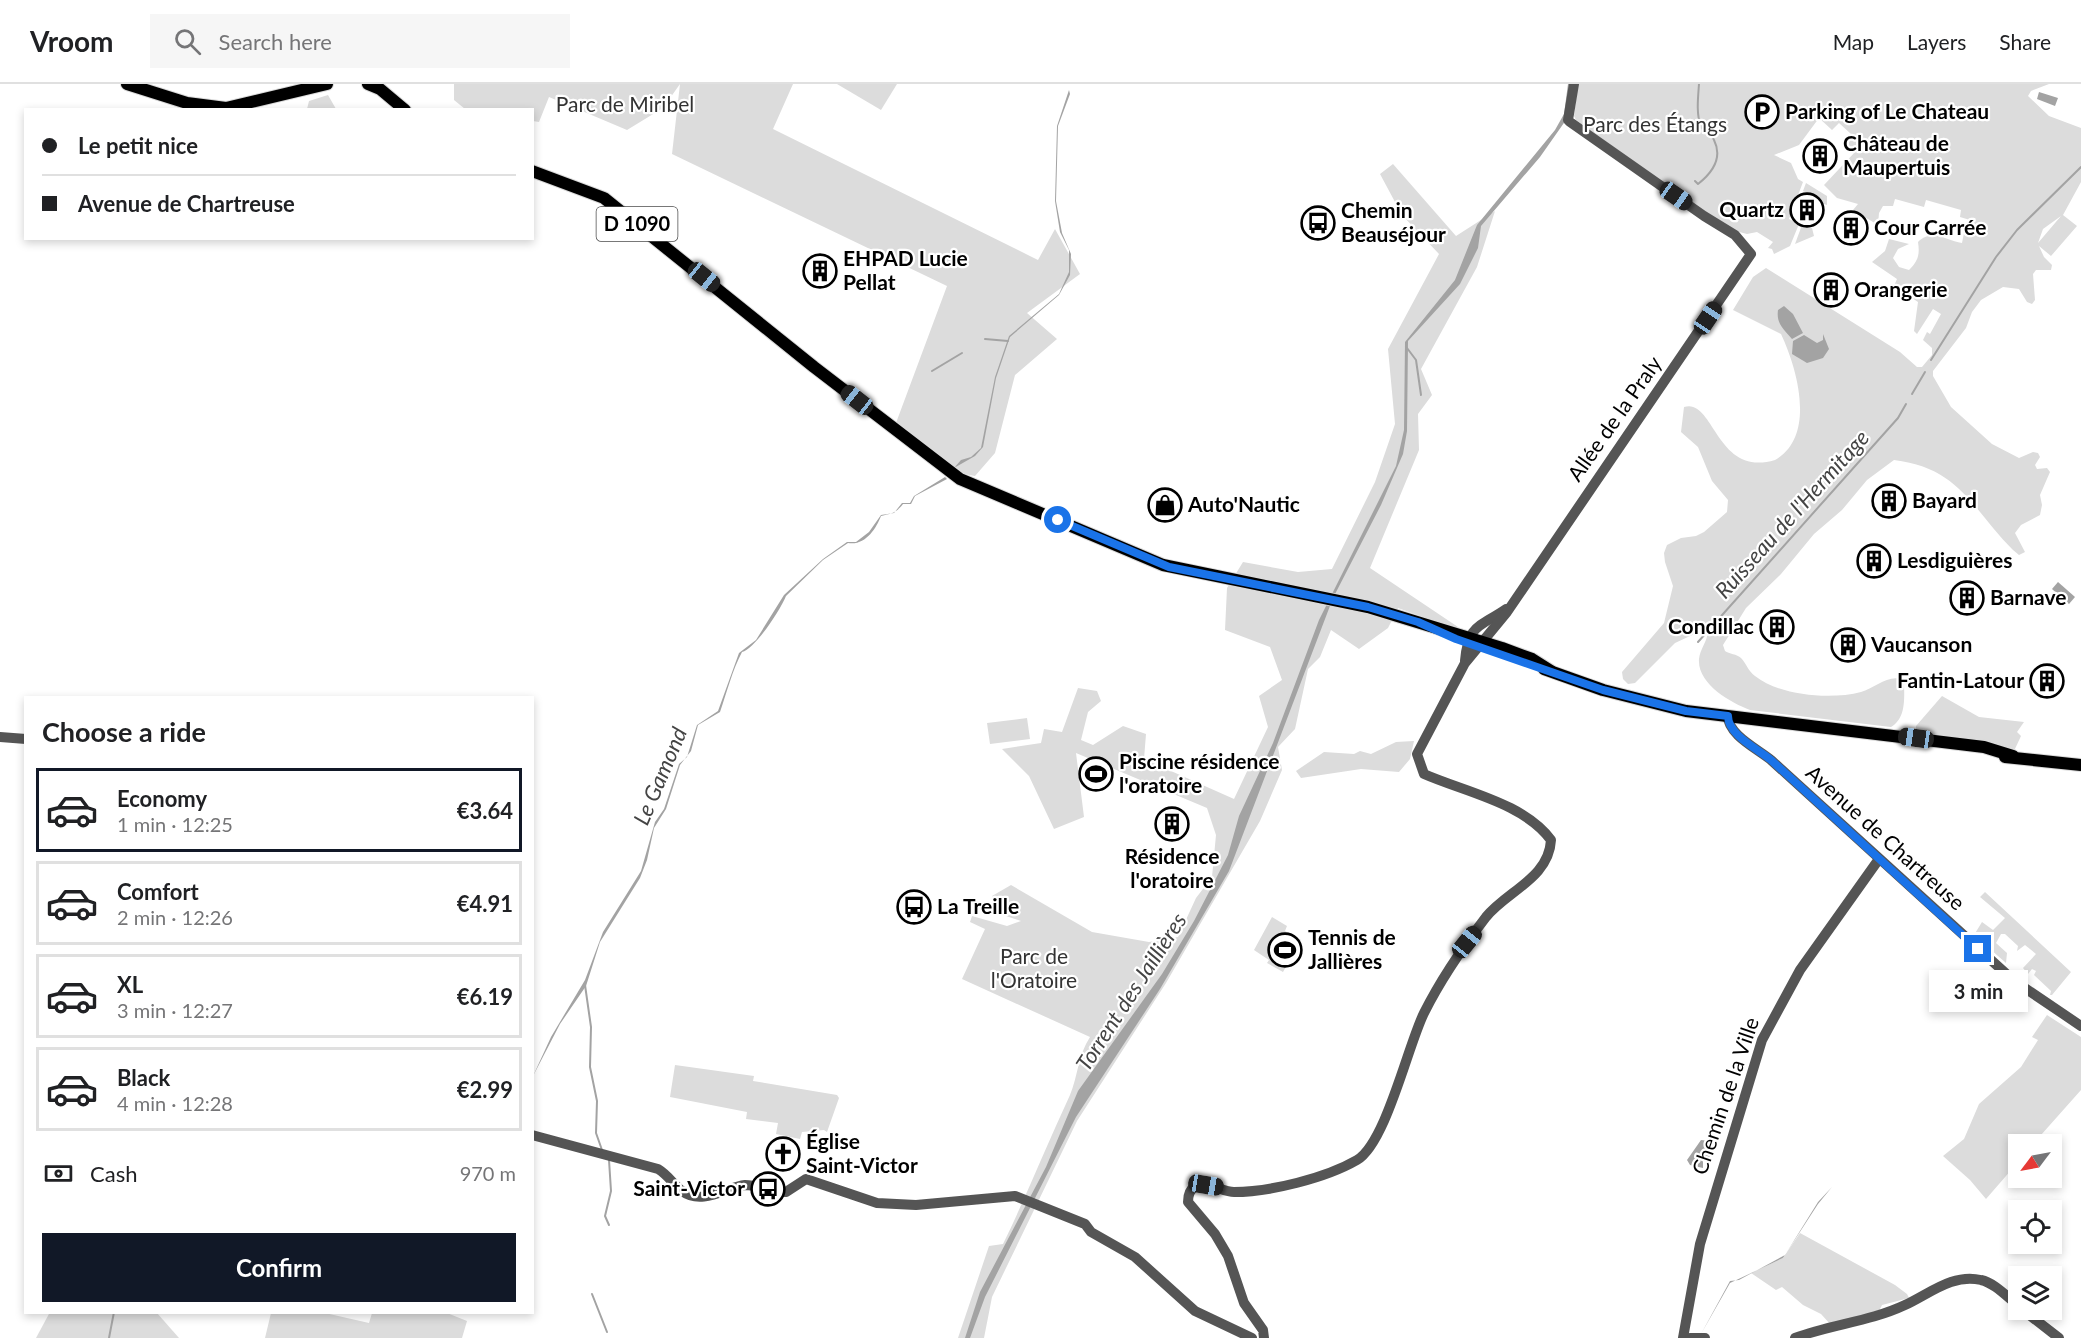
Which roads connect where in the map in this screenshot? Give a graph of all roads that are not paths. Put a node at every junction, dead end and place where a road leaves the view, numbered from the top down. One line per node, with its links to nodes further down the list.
1 (127, 84): 2 (main road)
2 (327, 84)
3 (368, 84): 5 (main road)
4 (1574, 84): 7 (street, Allée de la Praly)
5 (403, 108)
6 (534, 172): 7 (main road, D 1090)
7 (1475, 642): 8 (main road, D 1090); 18 (street, Allée de la Praly)
8 (1728, 716): 11 (main road, D 1090); 12 (street, Avenue de Chartreuse)
9 (0, 737): 10 (street)
10 (24, 739)
11 (2081, 765)
12 (1879, 859): 13 (street, Avenue de Chartreuse); 19 (street, Chemin de la Ville)
13 (2081, 1026)
14 (534, 1136): 17 (street)
15 (2008, 1298): 22 (street)
16 (2036, 1320): 23 (street)
17 (1252, 1338)
18 (1264, 1338)
19 (1683, 1338)
20 (1690, 1338): 21 (street)
21 (1705, 1338)
22 (1795, 1338)
23 (2059, 1338)

